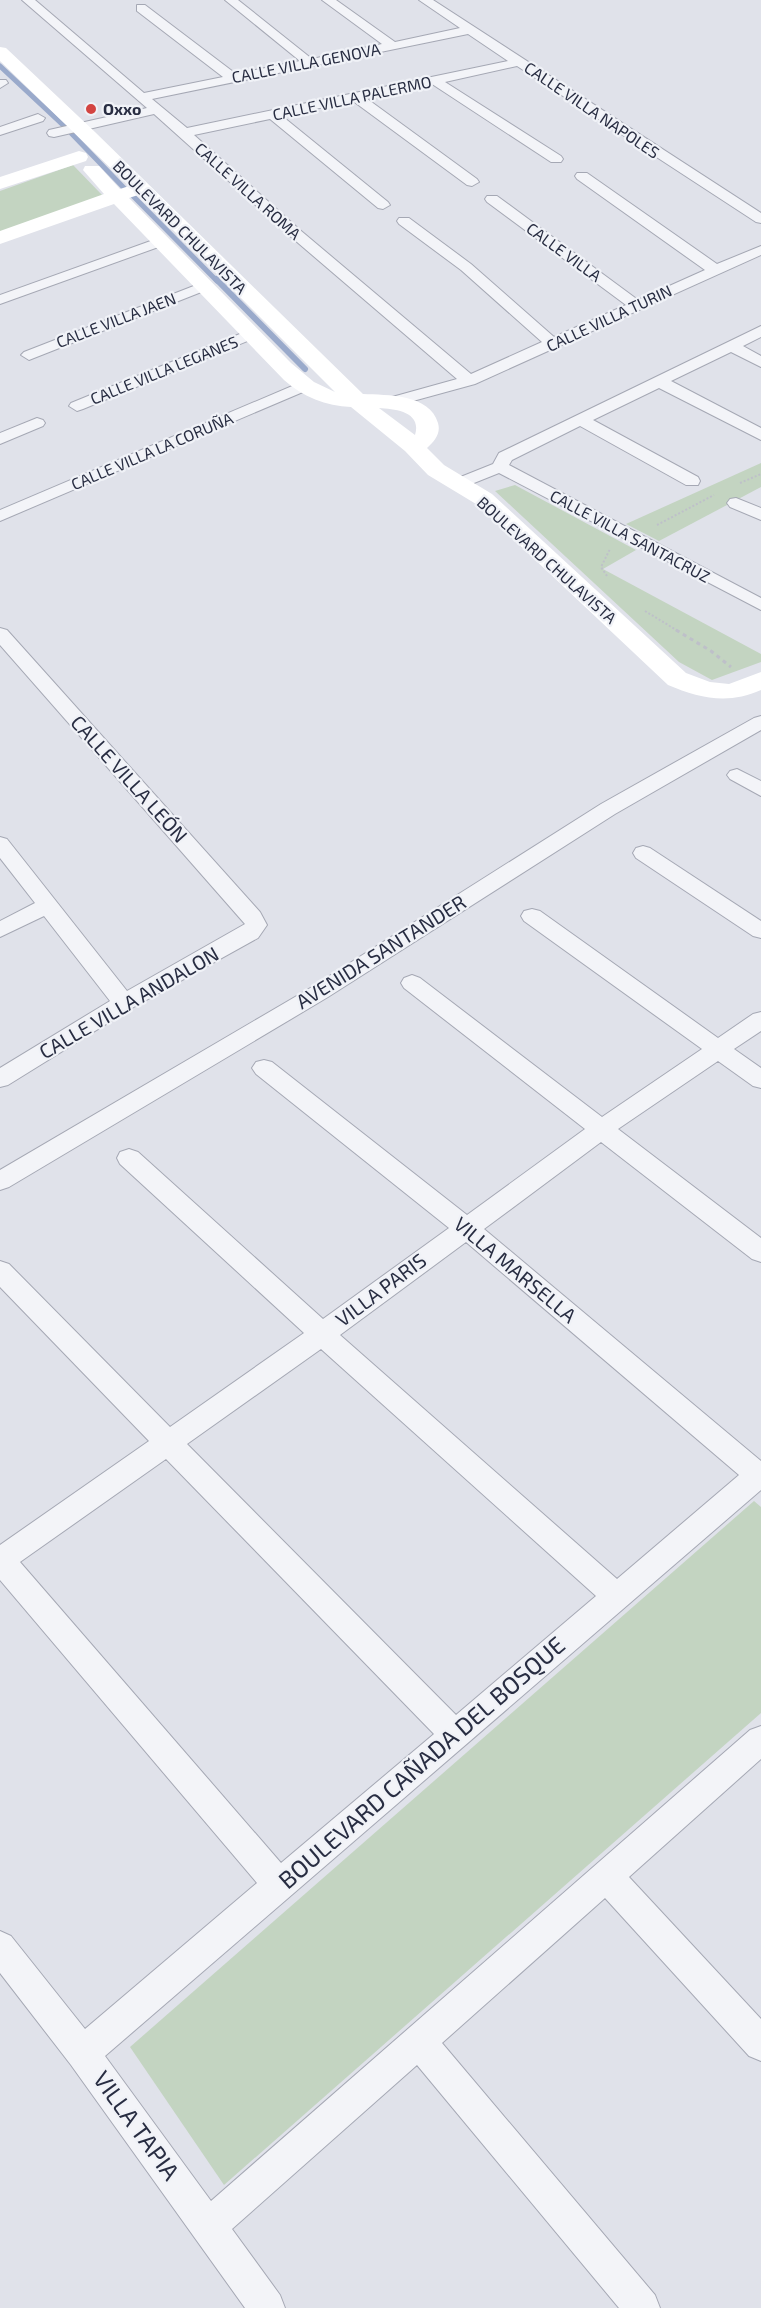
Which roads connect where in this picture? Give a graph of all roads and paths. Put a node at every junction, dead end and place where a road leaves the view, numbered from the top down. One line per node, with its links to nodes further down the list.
1 (28, 0): 14 (street, CALLE VILLA ROMA)
2 (231, 0): 10 (street)
3 (328, 0): 7 (street)
4 (425, 0): 6 (street, CALLE VILLA NAPOLES)
5 (141, 8): 11 (street)
6 (470, 30): 7 (street, CALLE VILLA GENOVA); 9 (street, CALLE VILLA NAPOLES)
7 (393, 46): 10 (street, CALLE VILLA GENOVA)
8 (0, 52): 19 (street, BOULEVARD CHULAVISTA)
9 (520, 62): 12 (street, CALLE VILLA PALERMO); 31 (street, CALLE VILLA NAPOLES)
10 (310, 63): 11 (street, CALLE VILLA GENOVA)
11 (233, 78): 14 (street, CALLE VILLA GENOVA)
12 (435, 81): 15 (street, CALLE VILLA PALERMO); 23 (street)
13 (13, 95): 18 (street); 20 (street, BOULEVARD CHULAVISTA)
14 (142, 97): 16 (street, CALLE VILLA ROMA)
15 (356, 97): 17 (street, CALLE VILLA PALERMO); 25 (street)
16 (161, 114): 19 (street); 21 (street, CALLE VILLA ROMA)
17 (273, 115): 21 (street, CALLE VILLA PALERMO); 30 (street)
18 (0, 131)
19 (85, 132): 20 (street); 27 (street, BOULEVARD CHULAVISTA)
20 (54, 133): 22 (street, BOULEVARD CHULAVISTA)
21 (184, 133): 46 (street, CALLE VILLA ROMA)
22 (79, 156): 26 (street); 28 (street, BOULEVARD CHULAVISTA)
23 (556, 159)
24 (582, 176): 36 (street)
25 (472, 182)
26 (0, 183)
27 (141, 188): 28 (street); 50 (street, BOULEVARD CHULAVISTA)
28 (117, 196): 33 (street); 34 (street, BOULEVARD CHULAVISTA)
29 (492, 199): 39 (street, CALLE VILLA)
30 (383, 205)
31 (761, 219)
32 (404, 221): 42 (street)
33 (0, 238)
34 (159, 242): 37 (street, BOULEVARD CHULAVISTA); 38 (street)
35 (761, 250): 36 (street, CALLE VILLA TURIN)
36 (715, 270): 39 (street, CALLE VILLA TURIN)
37 (204, 286): 41 (street, BOULEVARD CHULAVISTA); 44 (street, CALLE VILLA JAEN)
38 (0, 300)
39 (636, 305): 42 (street, CALLE VILLA TURIN)
40 (761, 331): 43 (street)
41 (252, 334): 48 (street, BOULEVARD CHULAVISTA); 51 (street, CALLE VILLA LEGANES)
42 (553, 344): 46 (street, CALLE VILLA TURIN)
43 (731, 346): 45 (street); 47 (street)
44 (29, 355)
45 (761, 362)
46 (463, 382): 49 (street, CALLE VILLA TURIN); 52 (street, CALLE VILLA TURIN)
47 (660, 382): 53 (street); 55 (street)
48 (304, 386): 50 (street, BOULEVARD CHULAVISTA); 63 (street, CALLE VILLA LA CORUÑA)
49 (391, 402): 50 (street, BOULEVARD CHULAVISTA); 52 (street, BOULEVARD CHULAVISTA)
50 (359, 403): 57 (street, BOULEVARD CHULAVISTA)
51 (77, 406)
52 (420, 412): 57 (street)
53 (581, 420): 58 (street); 59 (street)
54 (37, 423): 56 (street)
55 (761, 435)
56 (0, 438)
57 (413, 446): 60 (street, BOULEVARD CHULAVISTA)
58 (500, 466): 60 (street); 64 (street, CALLE VILLA SANTACRUZ)
59 (692, 481)
60 (459, 484): 66 (street, BOULEVARD CHULAVISTA)
61 (736, 503): 62 (street)
62 (761, 515)
63 (0, 516)
64 (761, 605)
65 (0, 634): 74 (street, CALLE VILLA LEÓN)
66 (757, 683)
67 (761, 722): 86 (street, AVENIDA SANTANDER)
68 (737, 775): 69 (street)
69 (761, 790)
70 (0, 844): 72 (street)
71 (643, 853): 76 (street)
72 (48, 905): 75 (street); 78 (street)
73 (532, 916): 80 (street)
74 (256, 925): 78 (street, CALLE VILLA ANDALON)
75 (0, 930)
76 (761, 931)
77 (412, 983): 84 (street)
78 (124, 1003): 82 (street, CALLE VILLA ANDALON)
79 (761, 1020): 80 (street, VILLA PARIS)
80 (718, 1049): 83 (street); 84 (street, VILLA PARIS)
81 (264, 1068): 87 (street, VILLA MARSELLA)
82 (0, 1079)
83 (761, 1080)
84 (603, 1128): 87 (street, VILLA PARIS); 88 (street)
85 (129, 1158): 90 (street)
86 (0, 1181)
87 (465, 1227): 90 (street, VILLA PARIS); 92 (street, VILLA MARSELLA)
88 (761, 1251)
89 (0, 1271): 91 (street)
90 (322, 1334): 91 (street, VILLA PARIS); 94 (street)
91 (169, 1442): 93 (street, VILLA PARIS); 95 (street)
92 (760, 1475): 94 (street, BOULEVARD CAÑADA DEL BOSQUE)
93 (0, 1560): 98 (street)
94 (617, 1597): 95 (street, BOULEVARD CAÑADA DEL BOSQUE)
95 (453, 1734): 98 (street, BOULEVARD CAÑADA DEL BOSQUE)
96 (761, 1741): 97 (street)
97 (607, 1877): 100 (street); 101 (street)
98 (280, 1886): 102 (street, BOULEVARD CAÑADA DEL BOSQUE)
99 (0, 1947): 102 (street, VILLA TAPIA)
100 (418, 2041): 103 (street); 105 (street)
101 (761, 2044)
102 (83, 2052): 103 (street, VILLA TAPIA)
103 (208, 2227): 104 (street, VILLA TAPIA)
104 (267, 2308)
105 (642, 2308)

